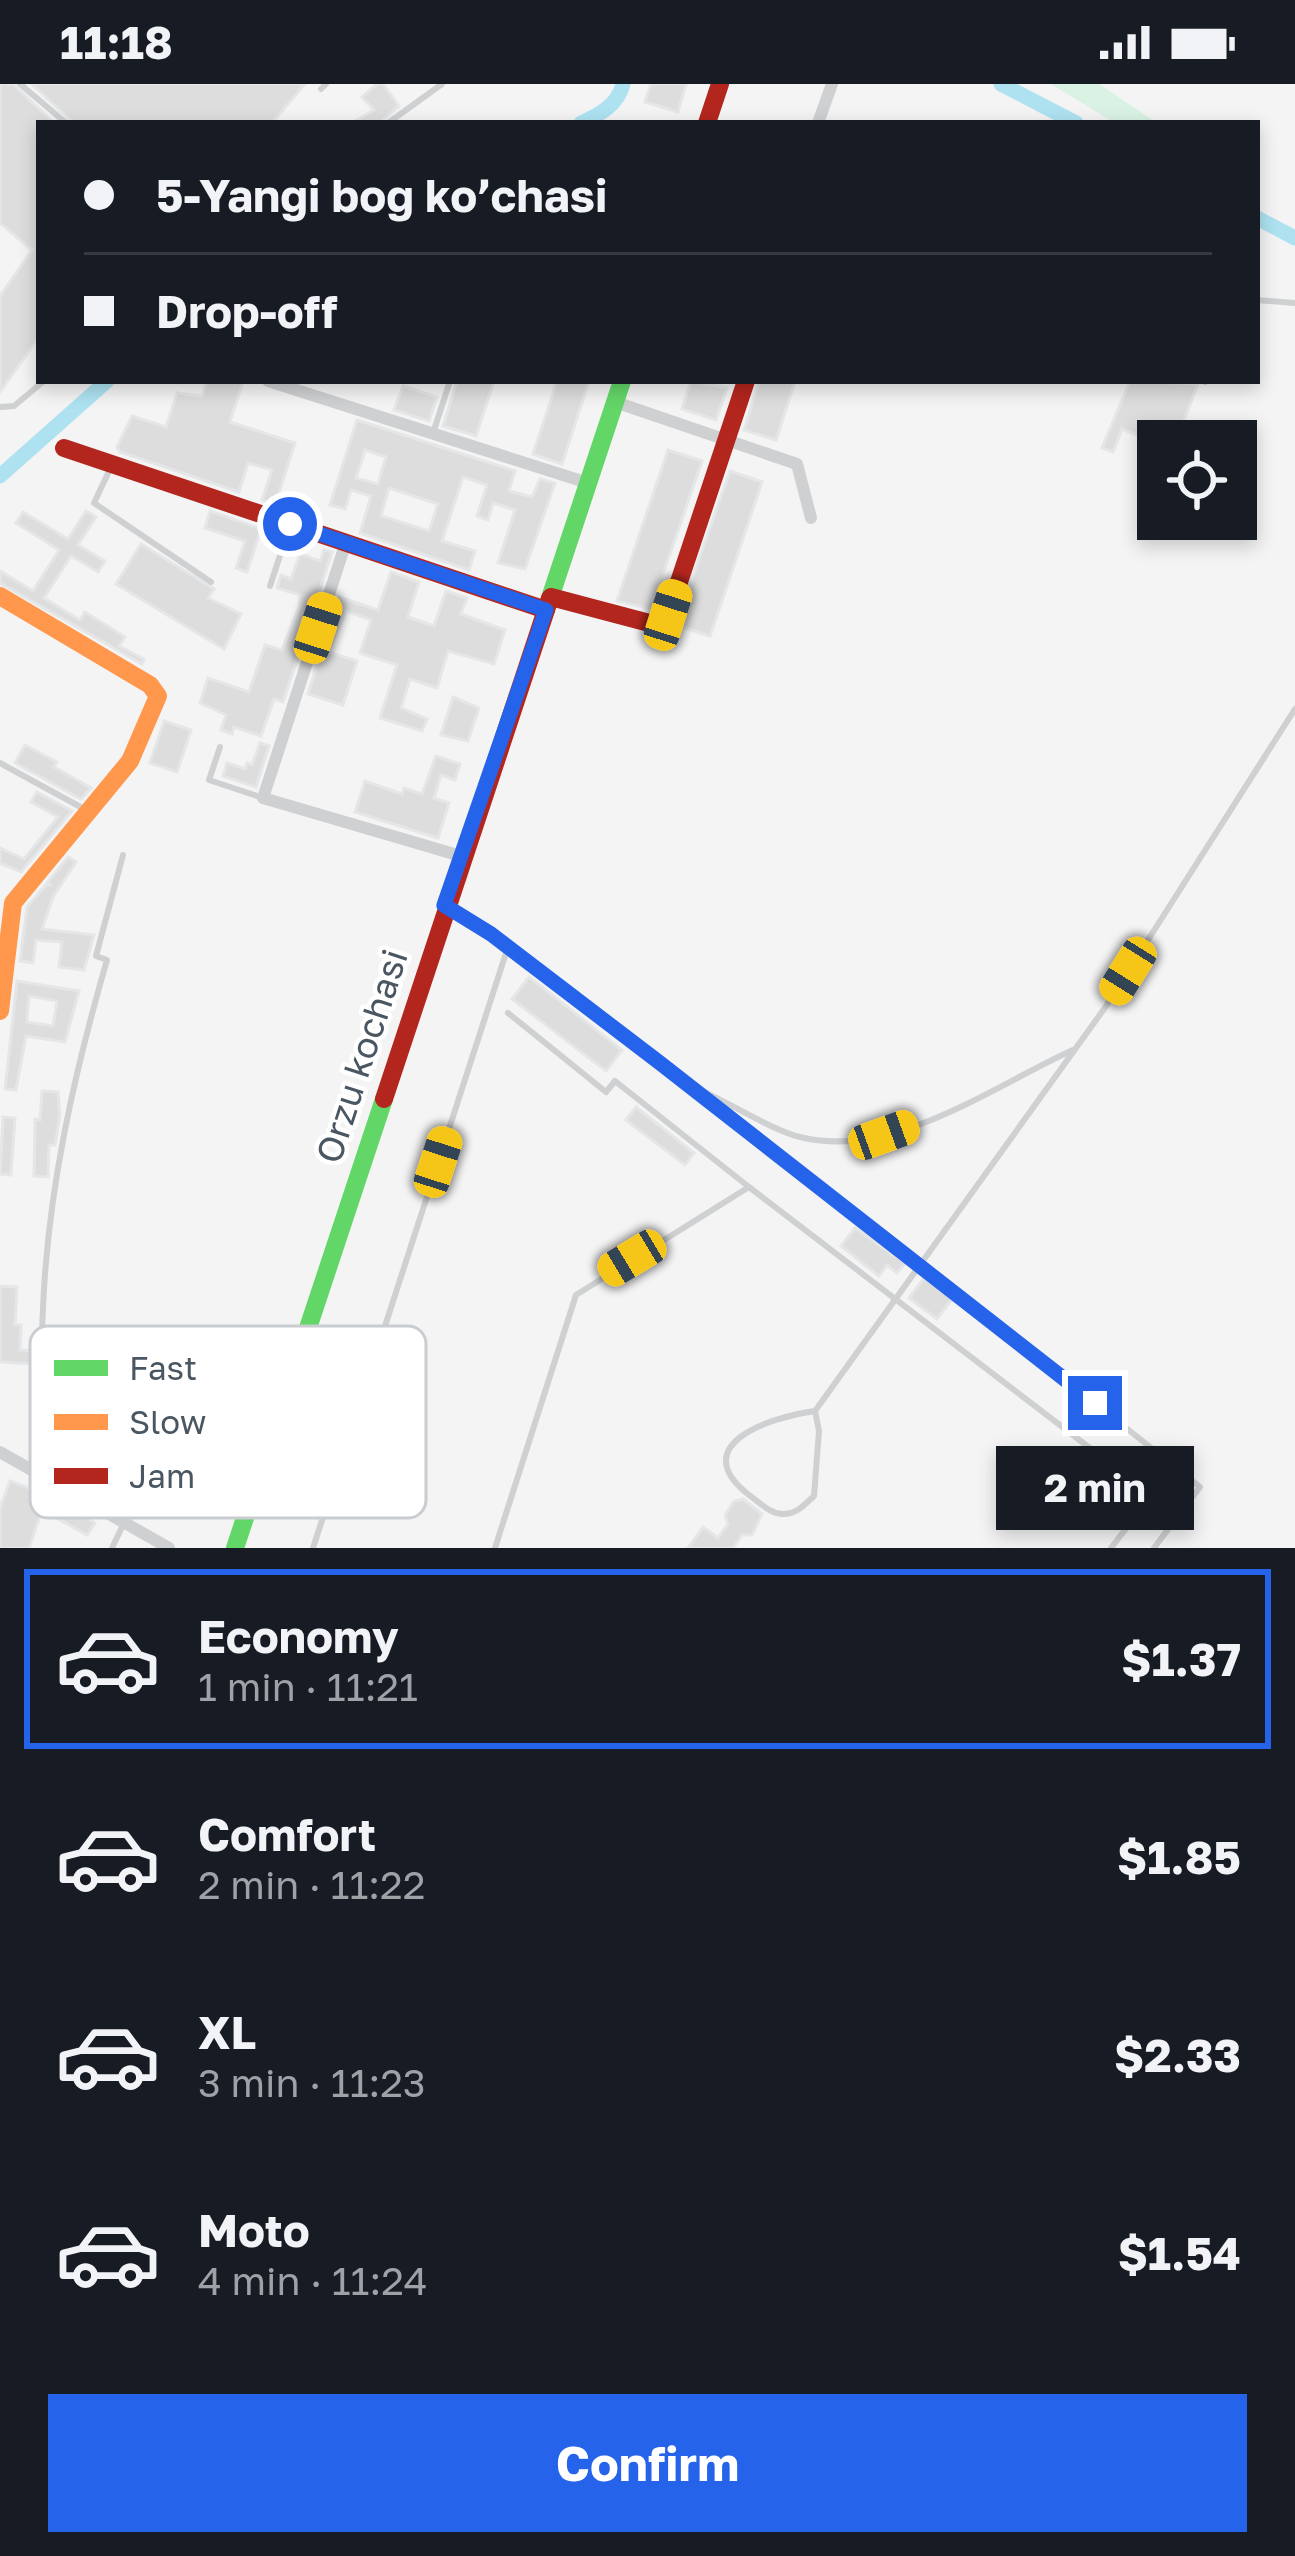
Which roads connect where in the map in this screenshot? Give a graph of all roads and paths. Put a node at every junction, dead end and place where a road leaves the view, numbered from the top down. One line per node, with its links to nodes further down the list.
1 (20, 84): 5 (lane)
2 (442, 84): 6 (lane)
3 (720, 84): 7 (street)
4 (832, 84): 8 (street)
5 (62, 120)
6 (392, 120)
7 (708, 120)
8 (819, 120)
9 (1260, 300): 10 (lane)
10 (1295, 303)
11 (40, 384): 19 (lane)
12 (277, 384): 17 (street)
13 (319, 384): 17 (lane)
14 (449, 384): 20 (lane)
15 (621, 384): 18 (street, Orzu kochasi)
16 (745, 384): 21 (street)
17 (315, 396): 20 (street)
18 (615, 402): 21 (street); 24 (street, Orzu kochasi)
19 (0, 407)
20 (433, 434): 24 (street)
21 (727, 437): 25 (street); 31 (street)
22 (64, 448): 23 (street)
23 (112, 464): 26 (street); 28 (lane)
24 (588, 484): 31 (street, Orzu kochasi)
25 (812, 518)
26 (290, 524): 27 (street); 29 (lane)
27 (346, 542): 31 (street); 35 (street)
28 (211, 582)
29 (270, 586)
30 (0, 596): 36 (street)
31 (548, 603): 38 (street, Orzu kochasi)
32 (1295, 709): 44 (lane)
33 (220, 747): 35 (lane)
34 (0, 763): 36 (lane)
35 (263, 798): 38 (street)
36 (89, 812): 39 (street)
37 (123, 855): 49 (lane)
38 (461, 856): 40 (street, Orzu kochasi)
39 (6, 902): 42 (street)
40 (444, 905): 41 (lane); 50 (street, Orzu kochasi)
41 (508, 947): 45 (lane); 51 (lane)
42 (0, 1011)
43 (508, 1013): 46 (lane)
44 (1076, 1048): 45 (lane); 47 (lane)
45 (682, 1082): 47 (lane)
46 (749, 1187): 48 (lane); 63 (lane)
47 (920, 1263): 48 (lane); 65 (lane)
48 (894, 1300): 52 (lane); 64 (lane)
49 (43, 1326)
50 (307, 1326)
51 (385, 1326)
52 (815, 1412): 52 (lane)
53 (0, 1452): 54 (street)
54 (30, 1469)
55 (111, 1518): 58 (street)
56 (245, 1518): 61 (street, Orzu kochasi)
57 (323, 1518): 62 (lane)
58 (123, 1525): 59 (lane); 60 (street)
59 (112, 1548)
60 (169, 1548)
61 (235, 1548)
62 (313, 1548)
63 (495, 1548)
64 (1111, 1548)
65 (1154, 1548)

